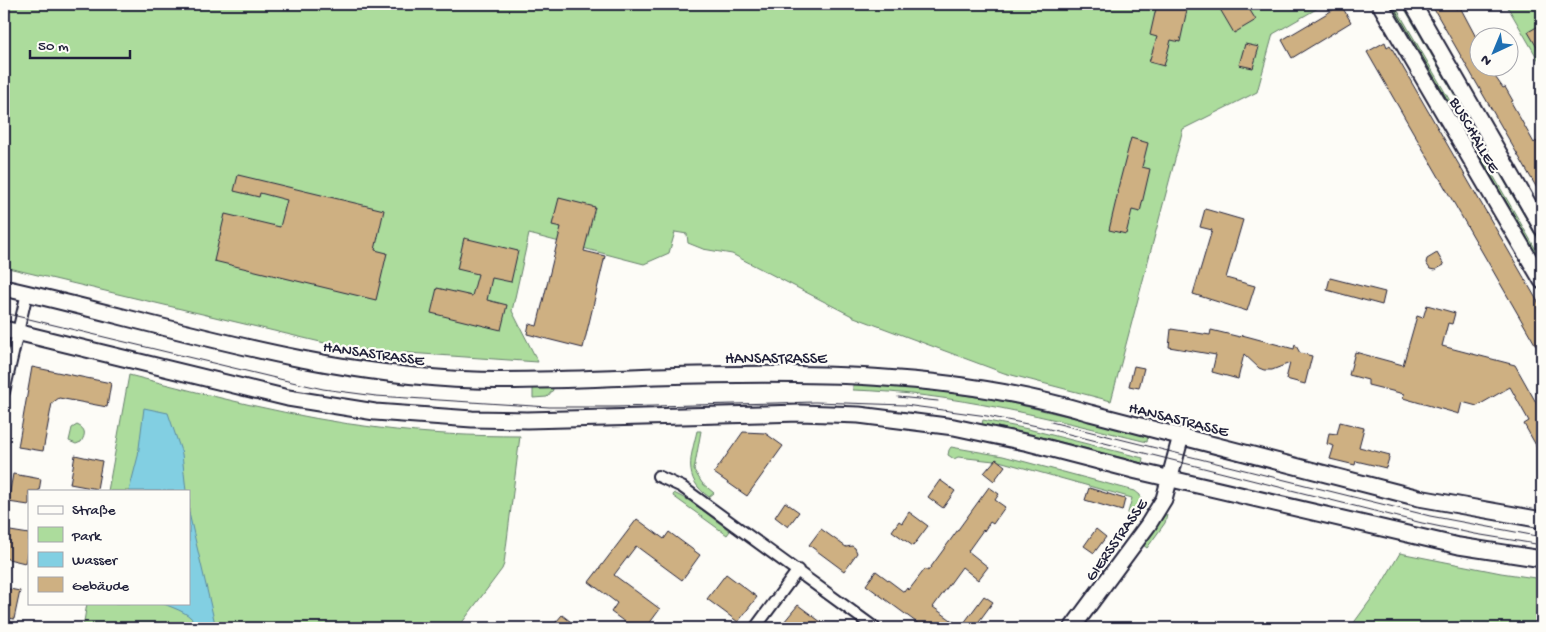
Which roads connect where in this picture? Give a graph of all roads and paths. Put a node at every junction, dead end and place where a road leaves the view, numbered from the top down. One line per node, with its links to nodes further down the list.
1 (1380, 4): 4 (main road, BUSCHALLEE)
2 (1412, 4): 3 (main road, BUSCHALLEE)
3 (1542, 228)
4 (1542, 281)
5 (4, 288): 6 (main road, HANSASTRASSE)
6 (27, 293): 7 (street); 9 (main road, HANSASTRASSE)
7 (11, 331): 8 (street); 11 (main road)
8 (4, 392)
9 (1181, 436): 11 (main road, GIERSSTRASSE); 12 (main road, HANSASTRASSE)
10 (658, 476): 14 (street)
11 (1170, 478): 13 (main road); 17 (main road, GIERSSTRASSE)
12 (1542, 520)
13 (1542, 560)
14 (798, 570): 15 (street); 16 (street)
15 (755, 628)
16 (875, 628)
17 (1072, 628)

